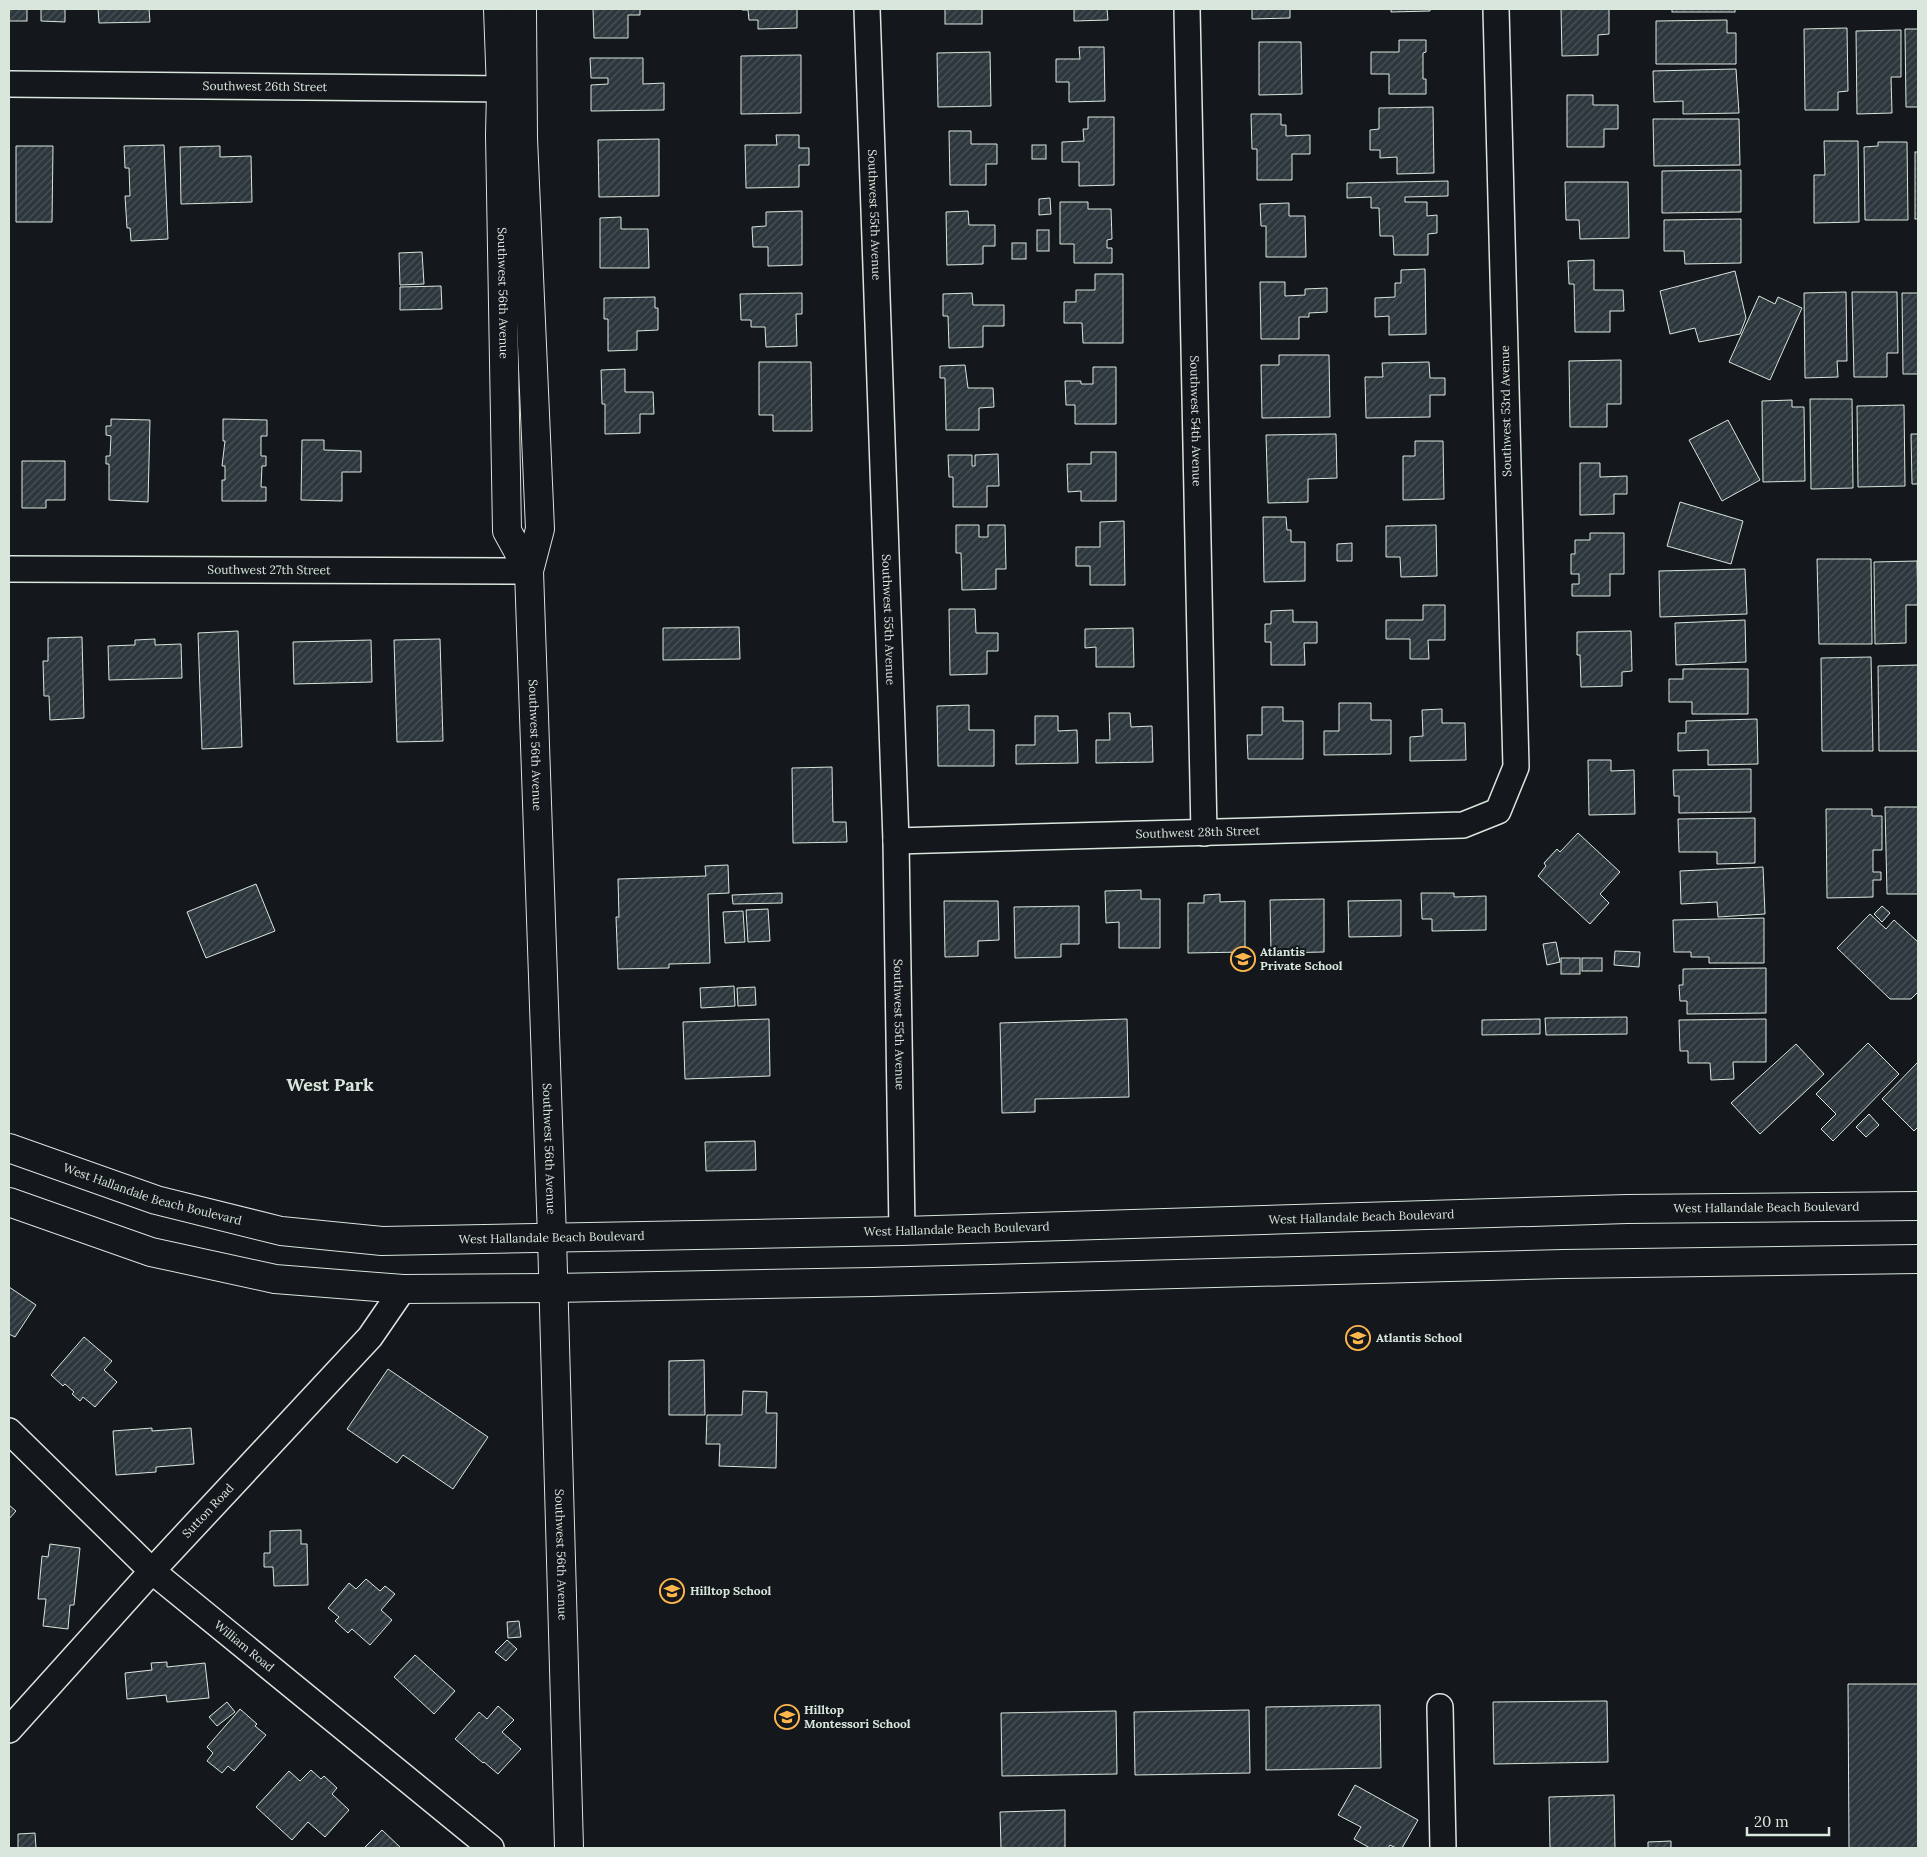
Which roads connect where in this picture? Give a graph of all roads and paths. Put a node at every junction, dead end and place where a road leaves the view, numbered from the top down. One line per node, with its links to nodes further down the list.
1 (498, 9): 7 (main road, Southwest 56th Avenue)
2 (522, 9): 7 (main road, Southwest 56th Avenue)
3 (867, 9): 12 (street, Southwest 55th Avenue)
4 (1187, 9): 11 (street, Southwest 54th Avenue)
5 (1496, 9): 10 (street, Southwest 53rd Avenue)
6 (9, 84): 7 (street, Southwest 26th Street)
7 (512, 90): 9 (main road, Southwest 56th Avenue)
8 (9, 569): 9 (street, Southwest 27th Street)
9 (529, 571): 17 (main road, Southwest 56th Avenue)
10 (1498, 811): 11 (street, Southwest 28th Street)
11 (1204, 833): 12 (street, Southwest 28th Street)
12 (896, 841): 16 (street, Southwest 55th Avenue)
13 (9, 1148): 17 (main road, West Hallandale Beach Boulevard)
14 (9, 1202): 20 (main road)
15 (1918, 1206): 16 (main road, West Hallandale Beach Boulevard)
16 (902, 1231): 17 (main road, West Hallandale Beach Boulevard)
17 (552, 1237): 19 (main road, Southwest 56th Avenue)
18 (1918, 1259): 19 (main road)
19 (553, 1288): 20 (main road); 26 (main road, Southwest 56th Avenue)
20 (402, 1289): 22 (street, Sutton Road)
21 (9, 1430): 22 (street, William Road)
22 (152, 1571): 24 (street, Sutton Road); 25 (street, William Road)
23 (1440, 1707): 27 (street)
24 (9, 1730)
25 (491, 1848)
26 (569, 1848)
27 (1444, 1848)

